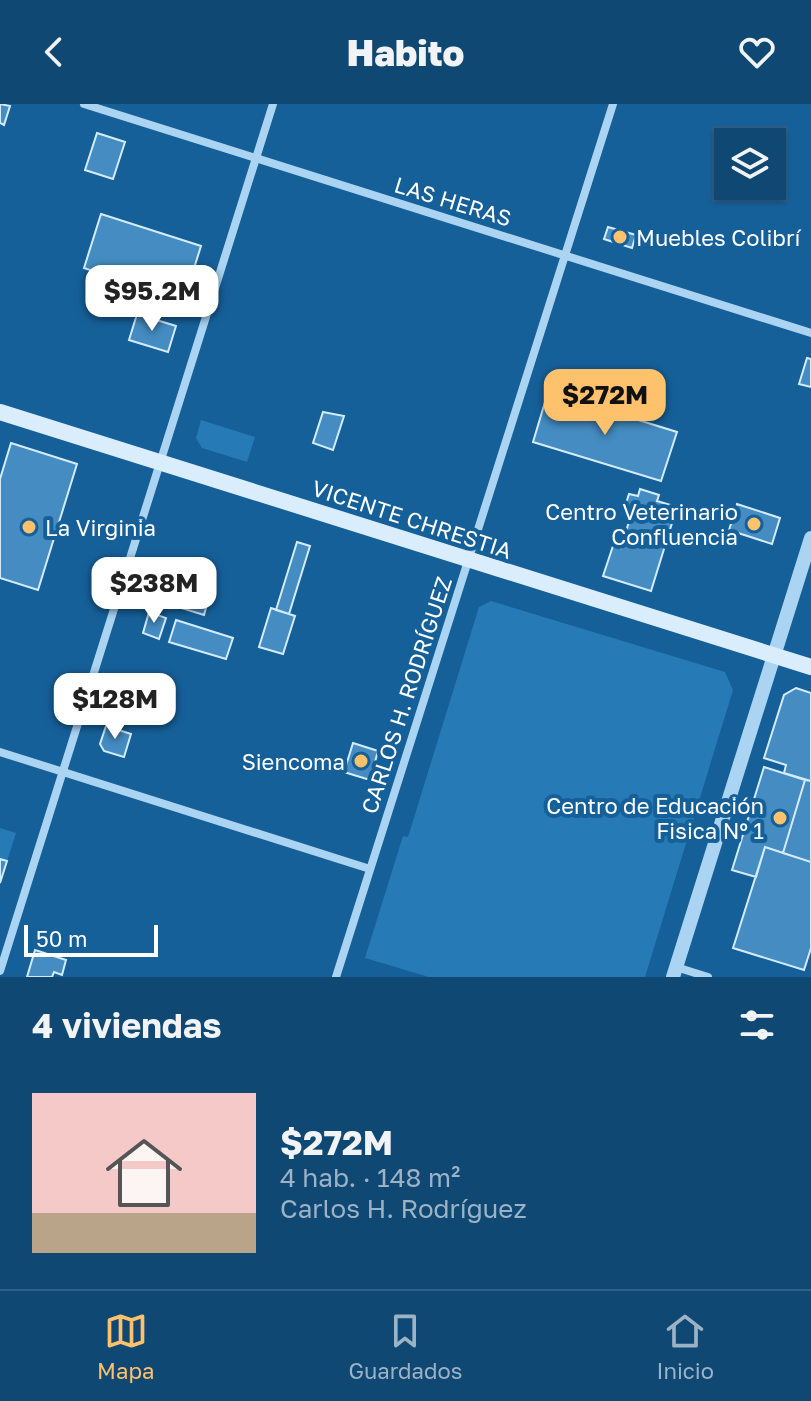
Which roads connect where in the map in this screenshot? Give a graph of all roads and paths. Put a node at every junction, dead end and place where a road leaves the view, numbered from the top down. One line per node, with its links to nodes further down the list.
1 (84, 104): 4 (street, LAS HERAS)
2 (273, 104): 4 (street)
3 (613, 104): 5 (street, CARLOS H. RODRÍGUEZ)
4 (256, 158): 5 (street, LAS HERAS); 8 (street)
5 (565, 255): 6 (street, LAS HERAS); 10 (street, CARLOS H. RODRÍGUEZ)
6 (811, 333)
7 (0, 412): 8 (main road, VICENTE CHRESTIA)
8 (160, 462): 10 (main road, VICENTE CHRESTIA); 14 (street)
9 (811, 538): 11 (street)
10 (468, 560): 11 (main road, VICENTE CHRESTIA); 15 (street, CARLOS H. RODRÍGUEZ)
11 (774, 656): 12 (main road, VICENTE CHRESTIA); 17 (street)
12 (811, 667)
13 (0, 752): 14 (street)
14 (63, 772): 15 (street); 16 (street)
15 (370, 869): 18 (street, CARLOS H. RODRÍGUEZ)
16 (0, 971)
17 (674, 972): 19 (street)
18 (336, 977)
19 (708, 977)

